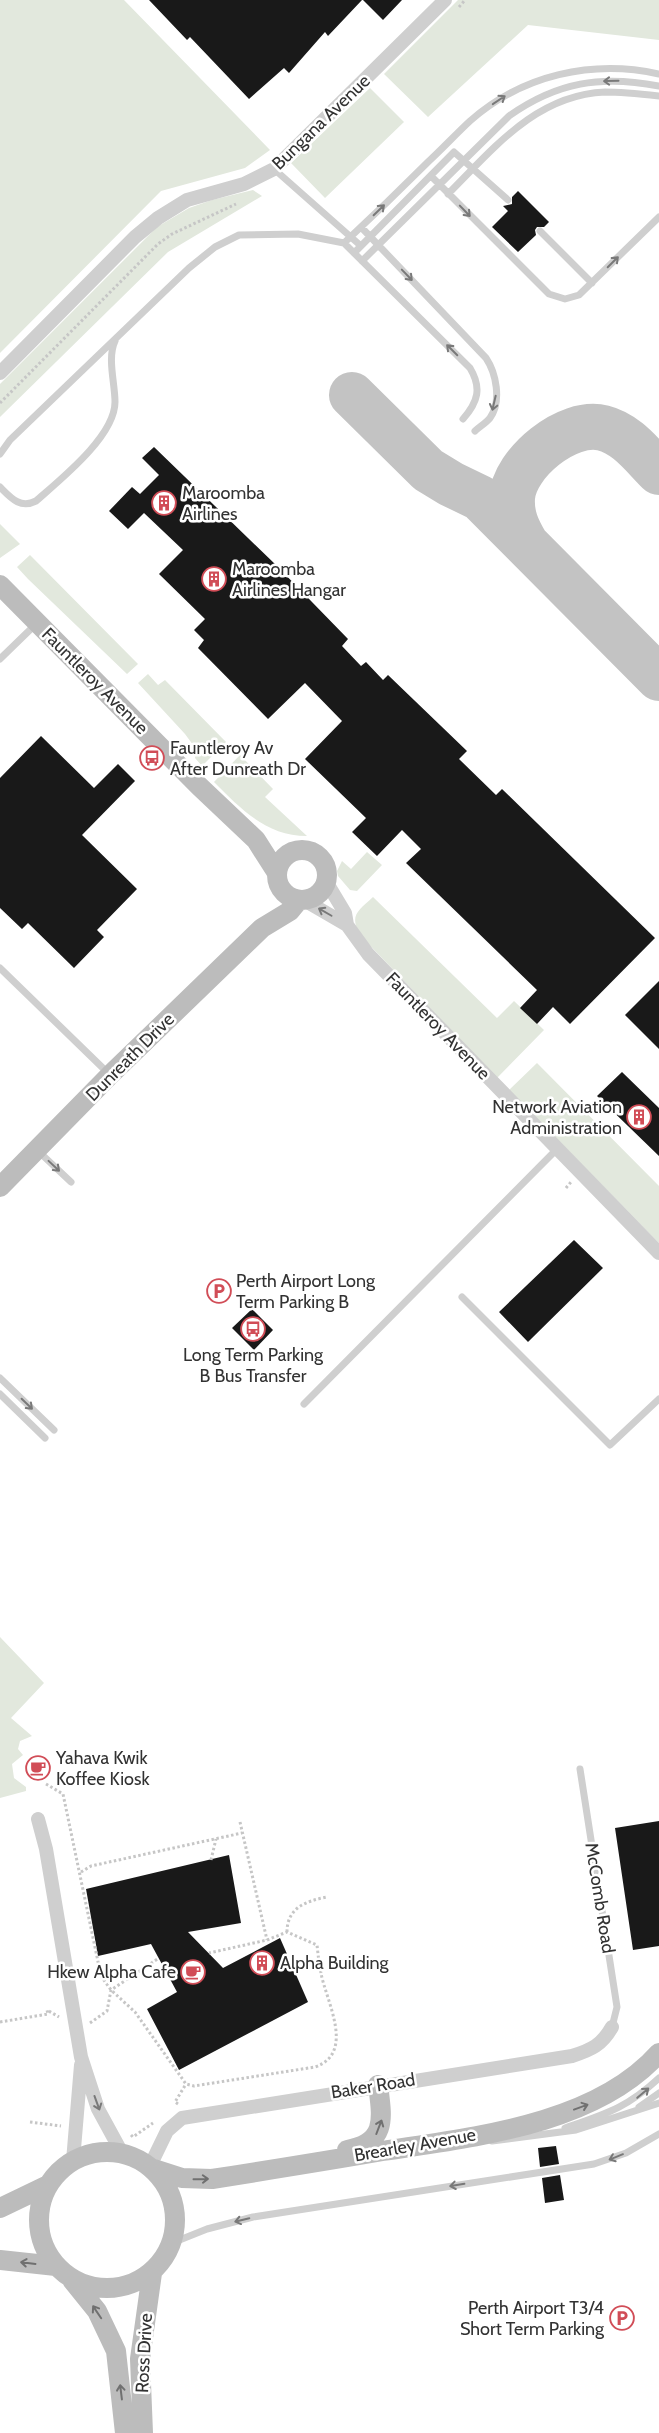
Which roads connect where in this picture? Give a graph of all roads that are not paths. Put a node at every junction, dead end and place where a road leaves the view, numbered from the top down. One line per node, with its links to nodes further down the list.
1 (445, 0): 7 (street, Bungana Avenue)
2 (659, 74): 13 (lane, one-way to 2)
3 (659, 86): 5 (lane, one-way to 5)
4 (659, 96): 6 (lane)
5 (464, 160): 6 (lane); 8 (lane); 9 (lane)
6 (473, 168): 10 (lane); 11 (lane)
7 (274, 169): 15 (lane); 24 (street, Bungana Avenue)
8 (431, 176): 9 (lane); 16 (lane)
9 (439, 184): 10 (lane); 18 (lane)
10 (448, 194): 22 (lane, one-way to 22)
11 (508, 200)
12 (659, 217): 22 (lane, one-way to 12)
13 (361, 228): 15 (lane); 16 (lane)
14 (540, 232): 22 (lane)
15 (351, 237): 17 (lane); 19 (lane)
16 (370, 237): 18 (lane); 19 (lane)
17 (344, 244): 20 (lane); 23 (lane)
18 (378, 245): 21 (lane); 26 (lane, one-way to 26)
19 (361, 246): 20 (lane)
20 (354, 253): 21 (lane)
21 (362, 261): 25 (lane, one-way to 21)
22 (592, 283)
23 (116, 338): 27 (lane); 28 (lane)
24 (0, 373)
25 (463, 419)
26 (475, 431)
27 (0, 454)
28 (0, 487)
29 (0, 585): 30 (main road, Fauntleroy Avenue)
30 (38, 623): 31 (lane); 32 (main road, Fauntleroy Avenue)
31 (0, 659)
32 (256, 840): 33 (main road, Fauntleroy Avenue); 34 (main road, Fauntleroy Avenue)
33 (293, 851): 34 (main road); 35 (main road)
34 (278, 878): 36 (main road); 38 (main road, Dunreath Drive)
35 (327, 883): 36 (main road); 37 (street, Fauntleroy Avenue)
36 (302, 900): 37 (street, Fauntleroy Avenue, one-way to 36); 38 (main road, Dunreath Drive)
37 (347, 924): 41 (street, Fauntleroy Avenue)
38 (262, 928): 40 (main road, Dunreath Drive)
39 (0, 968): 40 (lane)
40 (110, 1075): 42 (main road, Dunreath Drive)
41 (557, 1149): 45 (street, Fauntleroy Avenue); 50 (lane)
42 (36, 1150): 43 (lane, one-way to 43); 44 (main road, Dunreath Drive)
43 (71, 1182)
44 (0, 1187)
45 (659, 1253)
46 (462, 1297): 49 (lane)
47 (0, 1378): 51 (lane, one-way to 51)
48 (0, 1394): 52 (lane)
49 (659, 1399)
50 (304, 1404)
51 (54, 1430)
52 (45, 1438)
53 (580, 1769): 55 (lane, McComb Road)
54 (38, 1819): 57 (street)
55 (612, 2027): 59 (street, Baker Road)
56 (659, 2053): 66 (main road, Brearley Avenue, one-way to 56)
57 (81, 2057): 67 (street, one-way to 67); 68 (street)
58 (659, 2078): 64 (lane, one-way to 58)
59 (378, 2085): 69 (main road, one-way to 59); 70 (street, Baker Road)
60 (659, 2092): 63 (lane)
61 (659, 2097): 63 (lane)
62 (659, 2103): 63 (lane)
63 (635, 2110): 64 (lane)
64 (551, 2134): 66 (lane)
65 (659, 2134): 73 (lane, one-way to 73)
66 (456, 2140): 69 (main road, Brearley Avenue)
67 (122, 2153): 68 (main road); 70 (main road)
68 (73, 2161): 71 (main road)
69 (291, 2166): 70 (main road, Brearley Avenue, one-way to 69)
70 (152, 2168): 73 (main road)
71 (48, 2186): 72 (main road); 75 (main road)
72 (0, 2208)
73 (172, 2243): 76 (main road)
74 (0, 2260): 75 (main road, one-way to 74)
75 (63, 2272): 76 (main road); 77 (main road, Ross Drive, one-way to 75)
76 (152, 2273): 78 (main road, Ross Drive)
77 (125, 2433)
78 (143, 2433)

